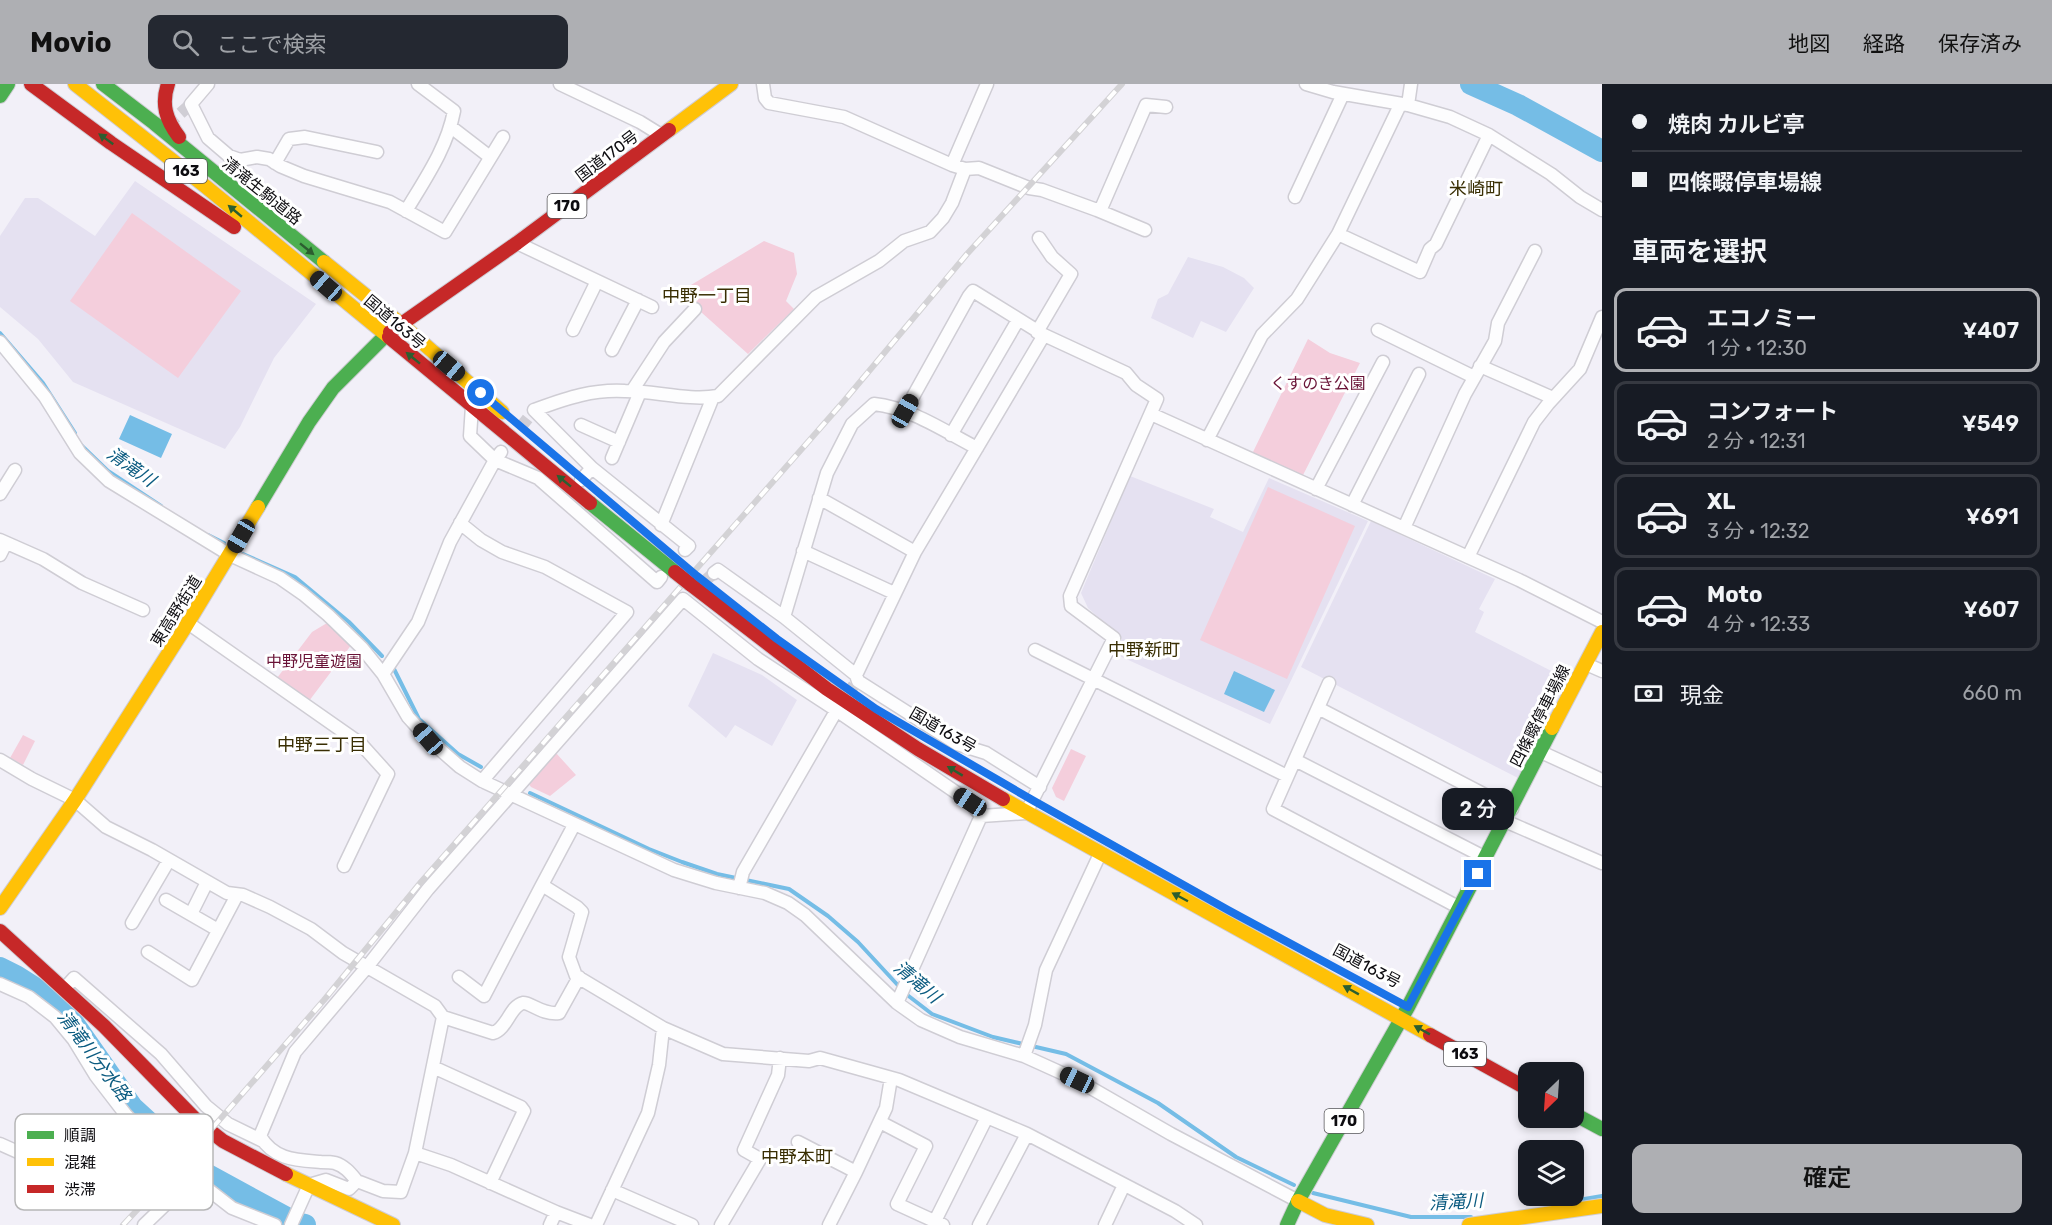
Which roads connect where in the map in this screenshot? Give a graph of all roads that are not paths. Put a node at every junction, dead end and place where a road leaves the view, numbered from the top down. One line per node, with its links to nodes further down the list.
1 (8, 84): 15 (main road)
2 (31, 84): 33 (main road, one-way to 2)
3 (75, 84): 39 (main road, 清滝生駒道路 / 163, one-way to 3)
4 (103, 84): 24 (main road, 清滝生駒道路 / 163)
5 (168, 84): 24 (main road)
6 (208, 84): 25 (street)
7 (418, 84): 18 (street)
8 (560, 84): 19 (street)
9 (731, 84): 19 (main road, 国道170号 / 170)
10 (763, 84): 27 (street)
11 (987, 84): 27 (street)
12 (1306, 84): 14 (street)
13 (1411, 84): 16 (street)
14 (1343, 94): 16 (street); 29 (street)
15 (0, 96)
16 (1404, 105): 20 (street); 35 (street)
17 (1166, 107): 32 (street)
18 (451, 127): 23 (street); 31 (street)
19 (661, 135): 37 (main road, 国道170号 / 170)
20 (1489, 135): 30 (street); 35 (street)
21 (503, 137): 23 (street)
22 (377, 152): 25 (street)
23 (490, 157): 31 (street)
24 (196, 159): 46 (main road, 清滝生駒道路 / 163, one-way to 46)
25 (275, 163): 31 (street)
26 (123, 164): 33 (street)
27 (952, 165): 28 (street)
28 (964, 169): 32 (street); 57 (street)
29 (1295, 197)
30 (1602, 210)
31 (406, 211)
32 (1100, 211): 34 (street)
33 (213, 213): 39 (main road)
34 (1145, 230)
35 (1338, 234): 66 (street)
36 (1040, 238): 49 (street)
37 (517, 243): 40 (street); 46 (main road, 国道170号 / 170)
38 (1535, 251): 54 (street)
39 (296, 262): 50 (main road, 国道163号 / 163)
40 (597, 281): 41 (street); 47 (street)
41 (638, 300): 42 (street); 52 (street)
42 (652, 307)
43 (694, 309): 56 (street)
44 (1602, 318): 58 (street)
45 (1018, 320): 49 (street); 60 (street); 65 (street)
46 (401, 324): 50 (main road, 国道170号 / 170); 62 (main road, 国道163号 / 163)
47 (573, 330)
48 (1378, 330): 54 (street)
49 (1040, 334): 61 (street); 68 (street)
50 (385, 336): 59 (main road, 国道163号 / 163, one-way to 50); 85 (main road, 東高野街道)
51 (1, 346): 85 (street)
52 (612, 350)
53 (1383, 362): 74 (street)
54 (1477, 372): 58 (street); 80 (street)
55 (1419, 374): 77 (street)
56 (636, 391): 57 (street); 67 (street); 71 (street)
57 (714, 397): 79 (street)
58 (1553, 398): 86 (street)
59 (472, 406): 69 (street); 87 (main road, 国道163号 / 163, one-way to 59)
60 (905, 411): 65 (street); 76 (street)
61 (1151, 414): 66 (street); 101 (street)
62 (513, 421)
63 (581, 425): 67 (street)
64 (529, 435): 73 (main road, 国道163号 / 163)
65 (951, 435): 68 (street)
66 (1207, 440): 74 (street)
67 (619, 442): 70 (street)
68 (977, 448): 83 (street)
69 (498, 456): 78 (street); 89 (street)
70 (612, 458)
71 (592, 468): 73 (street); 79 (street)
72 (15, 470): 75 (street)
73 (581, 480): 87 (main road, 国道163号 / 163)
74 (1316, 489): 77 (street)
75 (0, 494)
76 (819, 498): 82 (street); 83 (street)
77 (1352, 505): 80 (street)
78 (460, 523): 100 (street); 111 (street)
79 (661, 525): 87 (street)
80 (1404, 528): 86 (street)
81 (3, 542): 84 (street); 92 (street)
82 (803, 551): 91 (street); 93 (street)
83 (915, 552): 91 (street)
84 (0, 555)
85 (230, 555): 95 (main road, 東高野街道); 100 (street)
86 (1468, 557): 94 (street)
87 (680, 562): 90 (main road, 国道163号 / 163)
88 (714, 573): 93 (street)
89 (661, 578)
90 (689, 589): 104 (street); 113 (street); 115 (main road, 国道163号 / 163)
91 (894, 593): 102 (street)
92 (143, 610)
93 (784, 617): 102 (street)
94 (1602, 622)
95 (188, 623): 114 (main road, 東高野街道); 123 (street)
96 (1602, 632): 98 (main road, 四條畷停車場線)
97 (1035, 650): 101 (street)
98 (1586, 664): 99 (street); 106 (main road, 四條畷停車場線)
99 (1602, 671)
100 (384, 674): 111 (street)
101 (1094, 679): 109 (street); 112 (street)
102 (856, 680): 112 (street)
103 (1329, 683): 105 (street)
104 (837, 708): 117 (street); 124 (street)
105 (1317, 708): 108 (street); 116 (street)
106 (1541, 752): 110 (street); 116 (main road, 四條畷停車場線)
107 (0, 760): 114 (street)
108 (1295, 760): 109 (street); 120 (street)
109 (1287, 776): 130 (street)
110 (1602, 780)
111 (482, 782): 113 (street)
112 (1040, 787): 115 (street)
113 (511, 795): 118 (street); 136 (street)
114 (75, 800): 121 (street); 129 (main road, 東高野街道)
115 (1030, 807): 117 (street); 119 (main road, 国道163号 / 163); 142 (main road, 国道163号 / 163)
116 (1509, 815): 120 (main road, 四條畷停車場線); 122 (street)
117 (981, 816): 141 (street)
118 (574, 825): 124 (street); 126 (street)
119 (1100, 854): 142 (main road, 国道163号 / 163, one-way to 119); 145 (street)
120 (1486, 858): 130 (main road, 四條畷停車場線)
121 (170, 860): 125 (street); 132 (street)
122 (1602, 863)
123 (344, 867)
124 (741, 880): 141 (street)
125 (207, 882): 127 (street); 131 (street)
126 (542, 885): 137 (street); 138 (street)
127 (237, 895): 133 (street); 136 (street)
128 (166, 900): 131 (street)
129 (0, 908)
130 (1460, 908): 142 (main road, 四條畷停車場線)
131 (191, 914): 133 (street)
132 (132, 923)
133 (219, 930): 135 (street)
134 (0, 931): 140 (main road)
135 (148, 952)
136 (367, 967): 143 (street); 161 (street)
137 (459, 977)
138 (579, 977): 143 (street); 144 (street)
139 (0, 984): 152 (street)
140 (65, 988): 153 (main road); 161 (street)
141 (901, 996): 145 (street)
142 (1405, 1013): 148 (main road, 国道163号 / 163); 150 (main road, 国道163号 / 163, one-way to 142); 173 (main road, 170)
143 (443, 1017): 147 (street)
144 (663, 1028): 146 (street); 171 (street)
145 (1024, 1054): 173 (street)
146 (780, 1058): 149 (street); 186 (street)
147 (433, 1067): 165 (street); 168 (street)
148 (1518, 1071)
149 (891, 1078): 155 (street); 157 (street)
150 (1518, 1083)
151 (1584, 1105): 154 (main road)
152 (125, 1114)
153 (190, 1114)
154 (1602, 1115)
155 (987, 1117): 160 (street); 177 (street)
156 (1584, 1119): 158 (main road)
157 (880, 1122): 166 (street); 177 (street)
158 (1602, 1129)
159 (213, 1133): 169 (main road)
160 (1028, 1134): 170 (street); 188 (street)
161 (263, 1141): 167 (street)
162 (798, 1142): 166 (street)
163 (0, 1144): 164 (street)
164 (15, 1151)
165 (414, 1153): 167 (street); 168 (street)
166 (856, 1172): 187 (street)
167 (357, 1181): 169 (street)
168 (490, 1183): 176 (street)
169 (309, 1185): 180 (street); 181 (main road)
170 (1124, 1185): 189 (street); 190 (street)
171 (612, 1190): 184 (street); 185 (street)
172 (213, 1193): 179 (street)
173 (1298, 1201): 191 (main road, 170); 192 (main road)
174 (1602, 1206): 193 (main road)
175 (160, 1210): 178 (street)
176 (556, 1212): 182 (street); 183 (street)
177 (937, 1224)
178 (144, 1225)
179 (275, 1225)
180 (291, 1225)
181 (393, 1225)
182 (550, 1225)
183 (590, 1225)
184 (596, 1225)
185 (692, 1225)
186 (721, 1225)
187 (829, 1225)
188 (979, 1225)
189 (1105, 1225)
190 (1196, 1225)
191 (1287, 1225)
192 (1367, 1225)
193 (1469, 1225)

